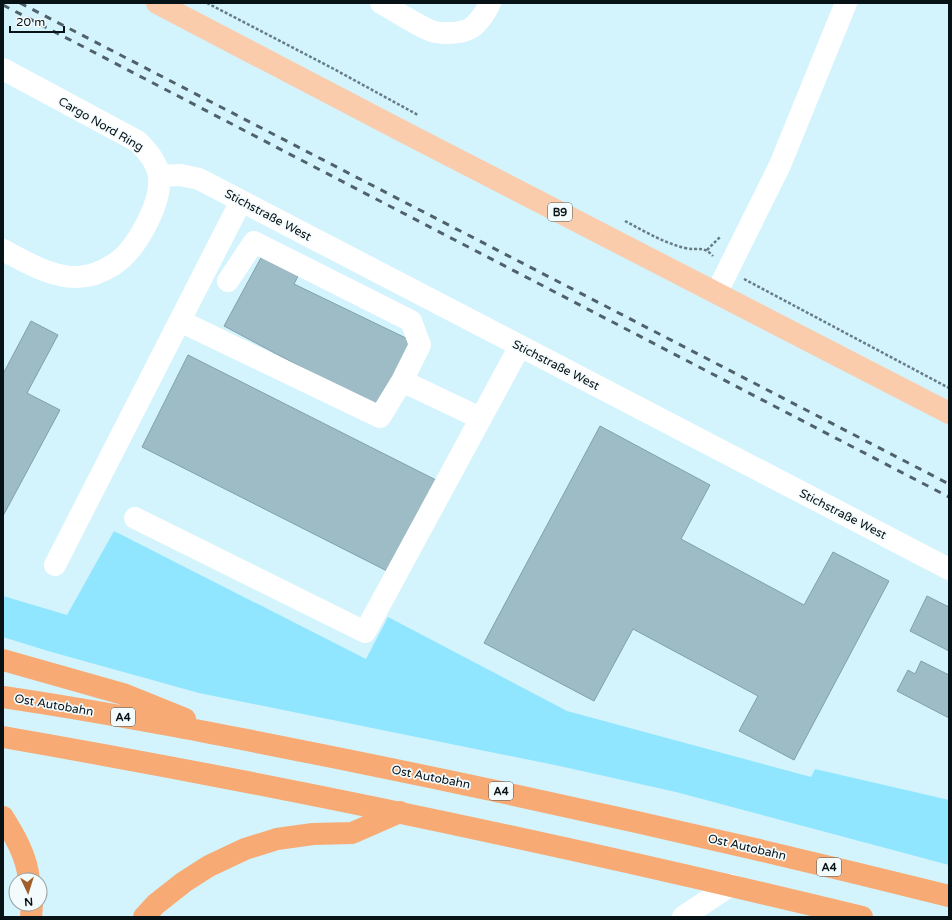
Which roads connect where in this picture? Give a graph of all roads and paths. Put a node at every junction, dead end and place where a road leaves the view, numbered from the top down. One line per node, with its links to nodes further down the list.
1 (157, 3): 16 (main road, B9)
2 (207, 3): 7 (path)
3 (381, 3): 4 (street)
4 (490, 3)
5 (846, 3): 14 (street)
6 (3, 69): 8 (street, Cargo Nord Ring)
7 (419, 115)
8 (159, 176): 9 (street, Stichstraße West); 12 (street, Cargo Nord Ring)
9 (241, 201): 11 (street, Stichstraße West); 17 (street)
10 (623, 221): 14 (path)
11 (322, 243): 13 (street); 18 (street, Stichstraße West)
12 (3, 250)
13 (309, 270): 15 (street); 19 (street)
14 (728, 270): 16 (street); 20 (path)
15 (228, 281)
16 (717, 292): 21 (main road, B9)
17 (180, 321): 19 (street); 24 (street)
18 (520, 346): 22 (street); 25 (street, Stichstraße West)
19 (402, 381): 22 (street)
20 (949, 388)
21 (949, 412)
22 (480, 418): 23 (street)
23 (135, 518)
24 (55, 565)
25 (949, 569)
26 (3, 660): 28 (highway)
27 (3, 696): 28 (highway, Ost Autobahn / A4)
28 (223, 735): 34 (highway, Ost Autobahn / A4)
29 (3, 737): 30 (highway)
30 (400, 812): 33 (highway); 35 (highway)
31 (3, 817): 32 (highway)
32 (28, 872)
33 (731, 885): 36 (street); 37 (highway)
34 (949, 896)
35 (144, 917)
36 (683, 917)
37 (862, 917)

